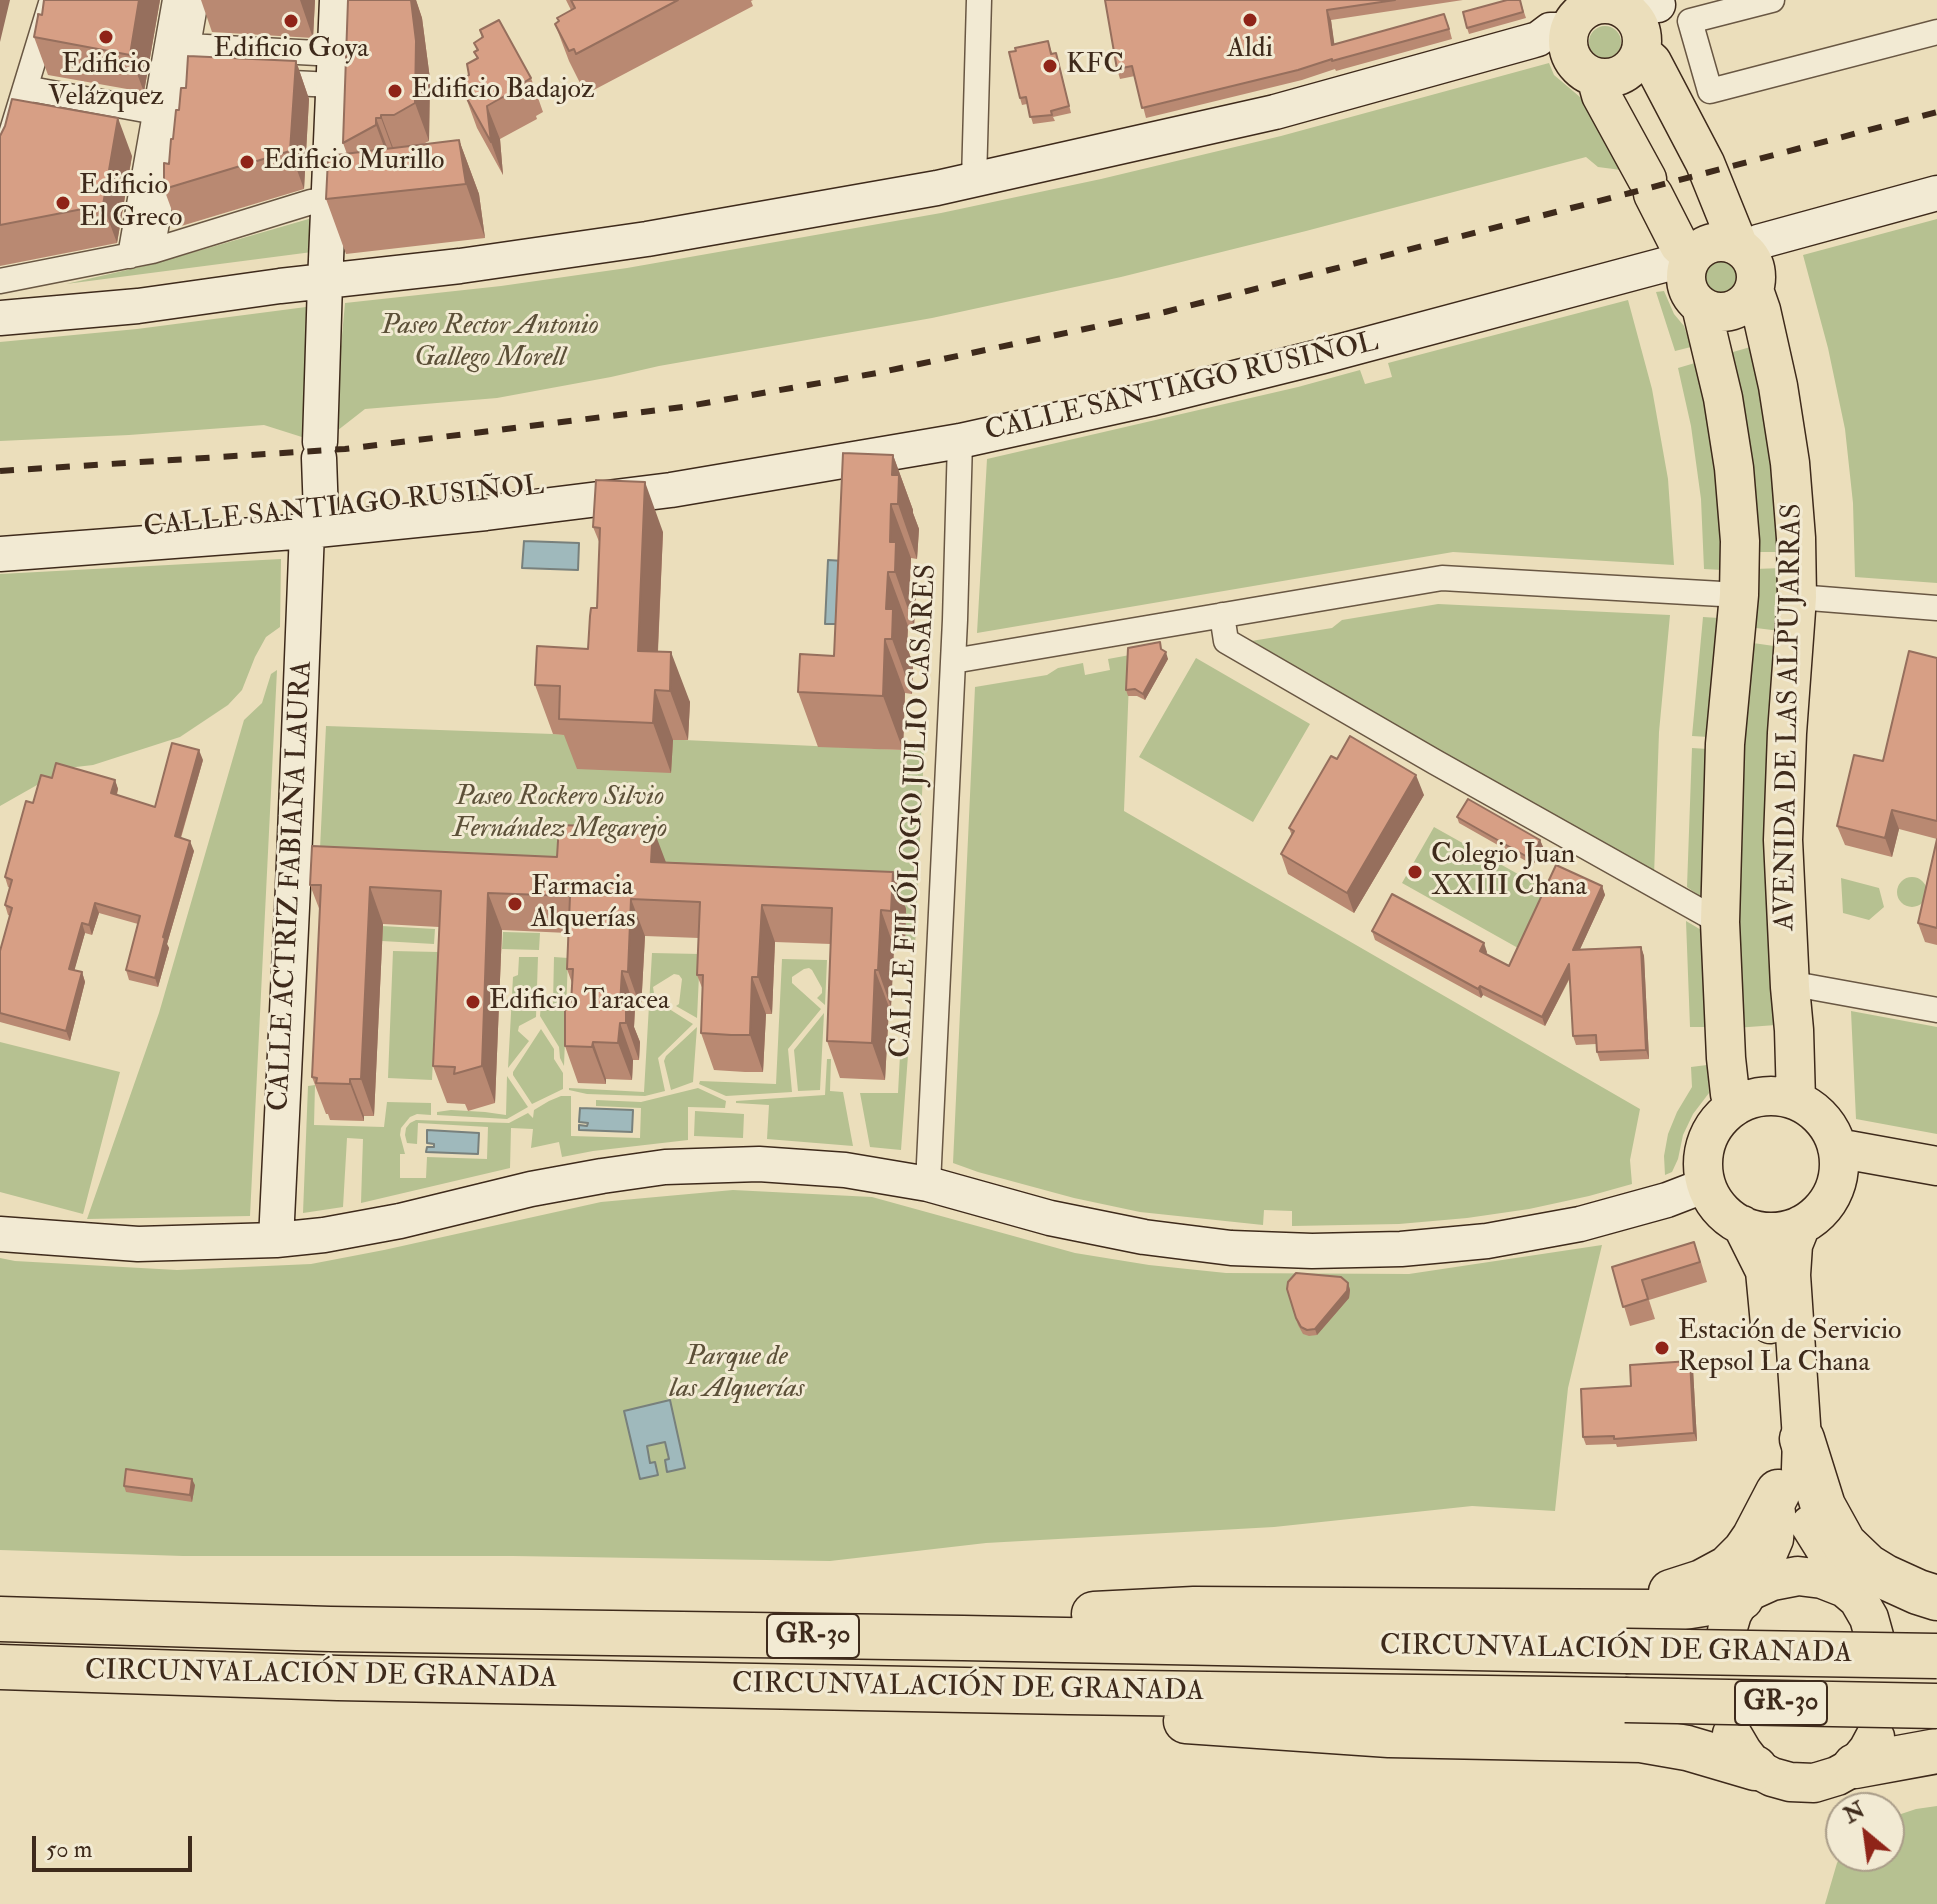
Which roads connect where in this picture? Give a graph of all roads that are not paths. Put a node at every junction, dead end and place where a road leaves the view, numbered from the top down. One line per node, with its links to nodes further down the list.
1 (52, 0): 16 (street)
2 (175, 0): 17 (street)
3 (196, 0): 10 (street)
4 (337, 0): 11 (street, CALLE ACTRIZ FABIANA LAURA)
5 (979, 0): 21 (street)
6 (1772, 0): 9 (street)
7 (1639, 15): 8 (main road); 12 (main road); 24 (main road)
8 (1560, 29): 12 (main road); 21 (street)
9 (1937, 32)
10 (188, 46): 11 (street); 13 (street)
11 (334, 70): 15 (street); 23 (street, CALLE ACTRIZ FABIANA LAURA)
12 (1596, 77): 26 (main road)
13 (182, 78): 14 (street); 25 (street)
14 (207, 79)
15 (253, 81)
16 (25, 88): 17 (street); 18 (street)
17 (156, 112): 25 (street)
18 (15, 120): 19 (street); 20 (street)
19 (40, 124)
20 (0, 170)
21 (974, 181): 28 (street)
22 (1937, 193): 24 (street)
23 (329, 200): 25 (street); 28 (street, CALLE ACTRIZ FABIANA LAURA)
24 (1743, 250): 26 (main road); 29 (main road)
25 (141, 253): 27 (street)
26 (1691, 260): 30 (main road); 32 (street, CALLE SANTIAGO RUSIÑOL)
27 (0, 281)
28 (325, 283): 31 (street); 33 (street, CALLE ACTRIZ FABIANA LAURA)
29 (1754, 290): 30 (main road); 36 (main road, AVENIDA DE LAS ALPUJARRAS)
30 (1701, 306): 35 (main road, AVENIDA DE LAS ALPUJARRAS)
31 (0, 318)
32 (960, 441): 33 (street, CALLE SANTIAGO RUSIÑOL); 39 (street, CALLE FILÓLOGO JULIO CASARES)
33 (314, 523): 34 (street, CALLE SANTIAGO RUSIÑOL); 52 (street, CALLE ACTRIZ FABIANA LAURA)
34 (10, 553)
35 (1739, 595): 38 (street); 40 (main road, AVENIDA DE LAS ALPUJARRAS)
36 (1797, 597): 37 (street); 41 (main road, AVENIDA DE LAS ALPUJARRAS)
37 (1937, 608)
38 (1222, 615): 39 (street); 40 (street)
39 (953, 661): 47 (street, CALLE FILÓLOGO JULIO CASARES)
40 (1720, 922): 44 (main road, AVENIDA DE LAS ALPUJARRAS)
41 (1790, 987): 42 (street); 43 (main road, AVENIDA DE LAS ALPUJARRAS)
42 (1937, 1010)
43 (1796, 1100): 44 (main road); 45 (main road)
44 (1734, 1107): 48 (main road)
45 (1837, 1148): 46 (main road); 50 (main road)
46 (1937, 1166)
47 (928, 1184): 48 (street); 52 (street)
48 (1706, 1185): 49 (main road)
49 (1742, 1225): 50 (main road); 54 (main road)
50 (1801, 1225): 53 (main road)
51 (0, 1234): 52 (street)
52 (276, 1240)
53 (1802, 1439): 55 (highway); 57 (main road)
54 (1778, 1492): 56 (main road); 58 (highway)
55 (1937, 1598)
56 (1740, 1606): 57 (main road); 58 (highway)
57 (1859, 1608): 59 (highway)
58 (1570, 1611): 61 (highway)
59 (1937, 1614)
60 (0, 1619): 61 (highway, CIRCUNVALACIÓN DE GRANADA / GR-30)
61 (963, 1638): 62 (highway, CIRCUNVALACIÓN DE GRANADA / GR-30, bridge)
62 (1937, 1656)
63 (0, 1667): 64 (highway, CIRCUNVALACIÓN DE GRANADA / GR-30)
64 (1069, 1692): 65 (highway, CIRCUNVALACIÓN DE GRANADA / GR-30, bridge); 66 (highway)
65 (1937, 1706)
66 (1744, 1751): 68 (main road)
67 (1937, 1751): 68 (highway)
68 (1865, 1752)

